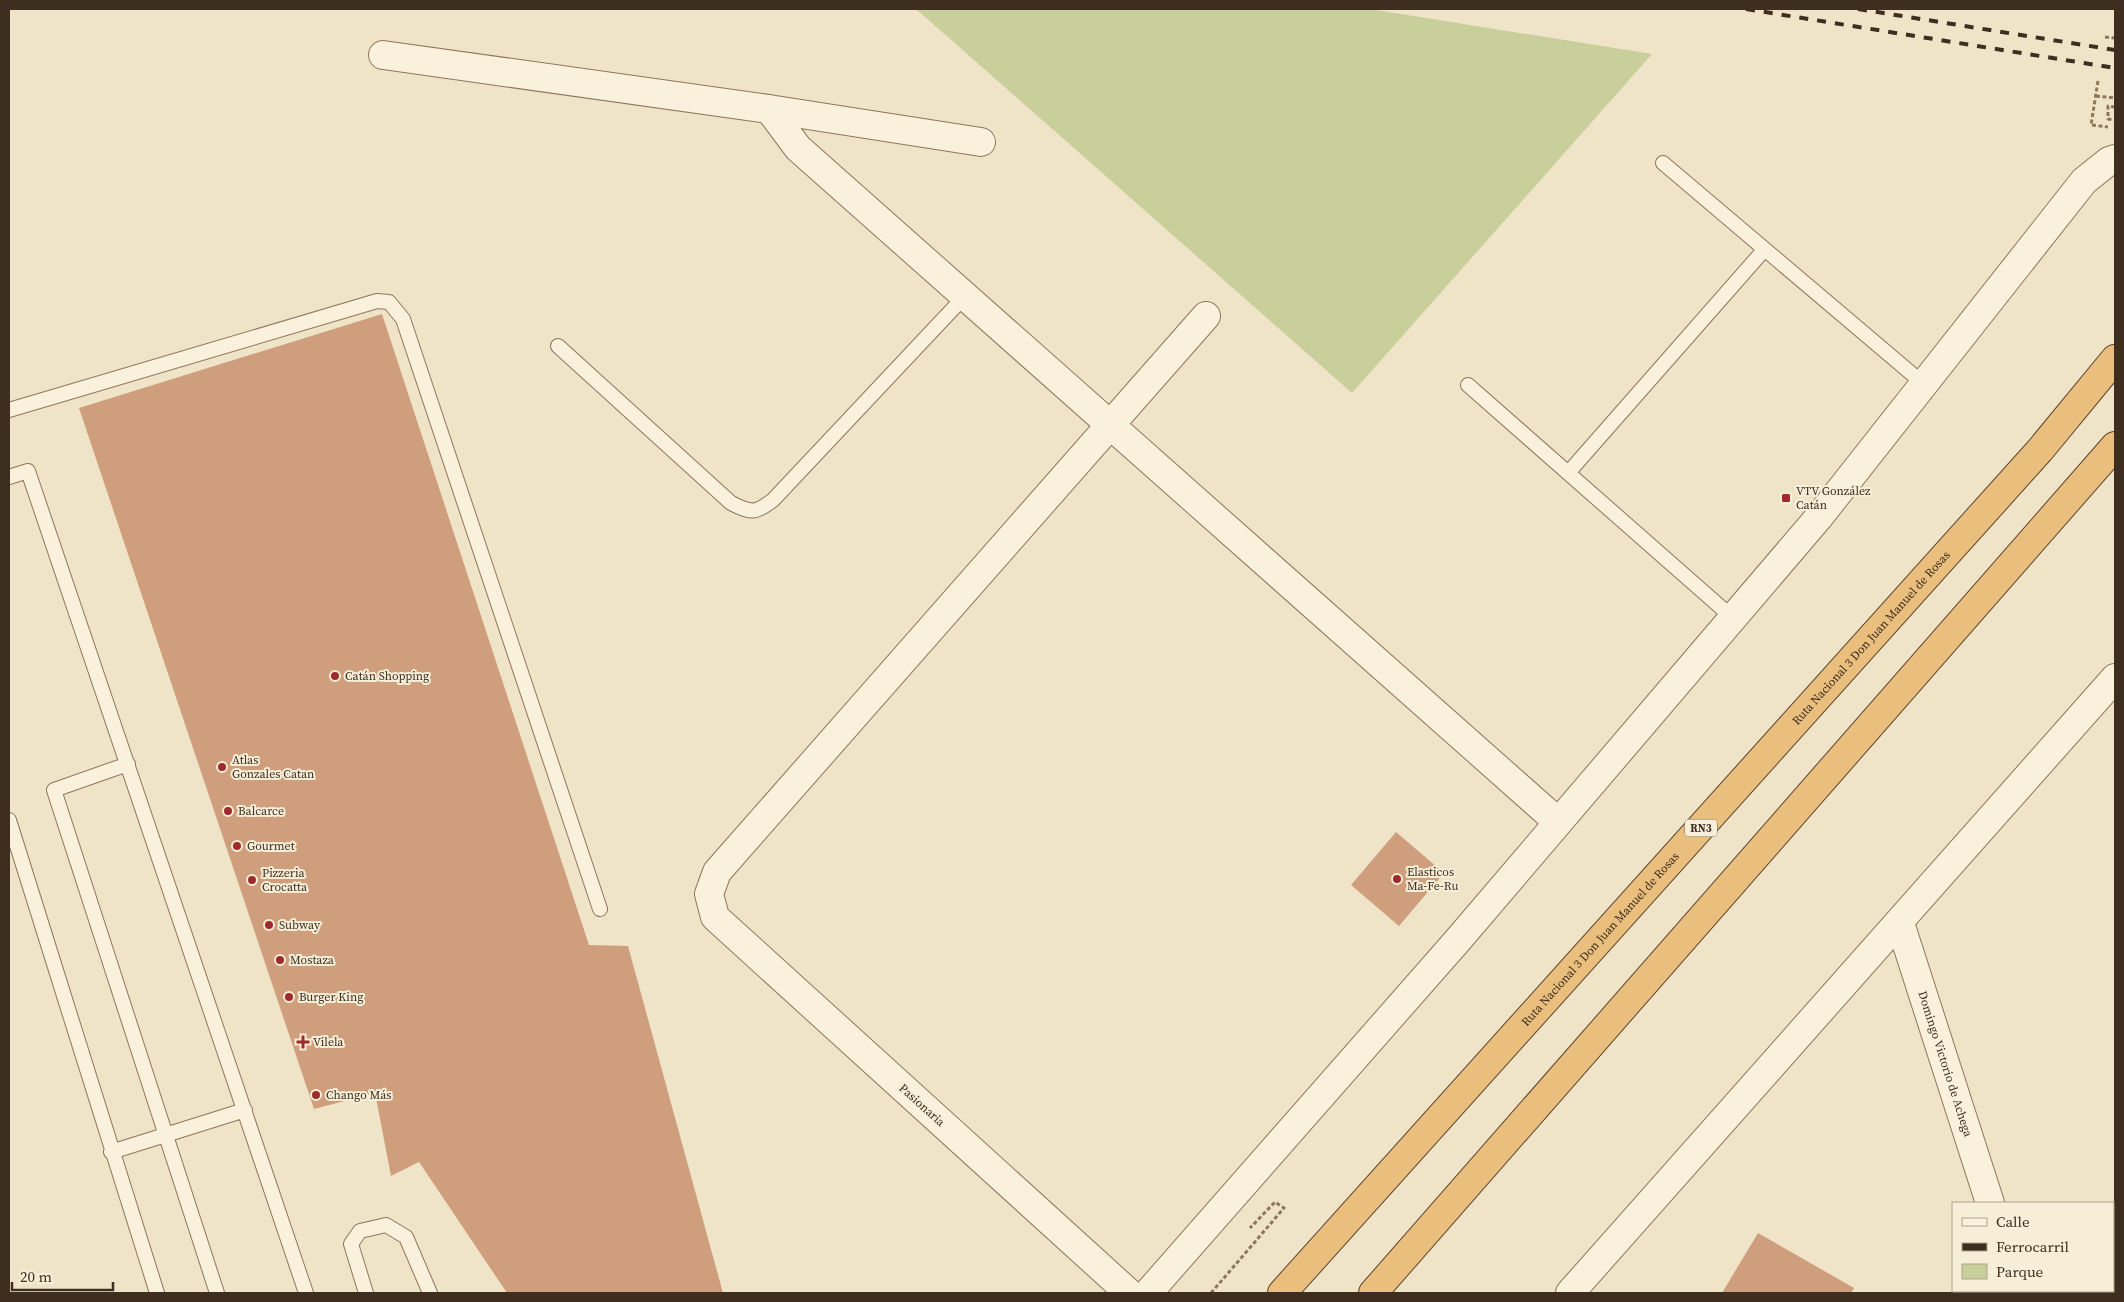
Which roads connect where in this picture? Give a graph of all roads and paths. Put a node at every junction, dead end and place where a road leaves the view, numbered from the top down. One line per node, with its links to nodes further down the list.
1 (2105, 37): 2 (path)
2 (2115, 38)
3 (383, 56): 8 (street)
4 (2098, 81): 5 (path)
5 (2096, 96): 6 (path); 10 (path)
6 (2115, 98)
7 (2115, 107): 9 (path)
8 (769, 109): 11 (street); 15 (street)
9 (2115, 120)
10 (2115, 128)
11 (981, 142)
12 (2115, 159): 20 (street)
13 (1664, 163): 14 (lane)
14 (1764, 250): 20 (lane); 24 (lane)
15 (966, 296): 17 (lane); 22 (street)
16 (1206, 316): 22 (street)
17 (558, 346)
18 (2115, 358): 46 (highway, Ruta Nacional 3 Don Juan Manuel de Rosas / RN3)
19 (1468, 385): 24 (lane)
20 (1925, 385): 26 (street)
21 (9, 410): 31 (lane)
22 (1110, 426): 30 (street); 43 (street, Pasionaria)
23 (2115, 446): 47 (highway)
24 (1568, 473): 26 (lane)
25 (9, 477): 28 (lane)
26 (1733, 618): 30 (street)
27 (2112, 687): 32 (street)
28 (128, 764): 33 (lane); 34 (lane)
29 (9, 820): 35 (lane)
30 (1558, 822): 44 (street)
31 (600, 909)
32 (1900, 923): 36 (street, Domingo Victorio de Achega); 48 (street)
33 (245, 1110): 34 (lane); 40 (lane)
34 (167, 1135): 35 (lane); 39 (lane)
35 (111, 1152): 38 (lane)
36 (1990, 1202)
37 (1248, 1230): 45 (path)
38 (157, 1293)
39 (217, 1293)
40 (306, 1293)
41 (366, 1293): 42 (lane)
42 (430, 1293)
43 (1130, 1293)
44 (1148, 1293)
45 (1211, 1293)
46 (1282, 1293)
47 (1373, 1293)
48 (1570, 1293)

